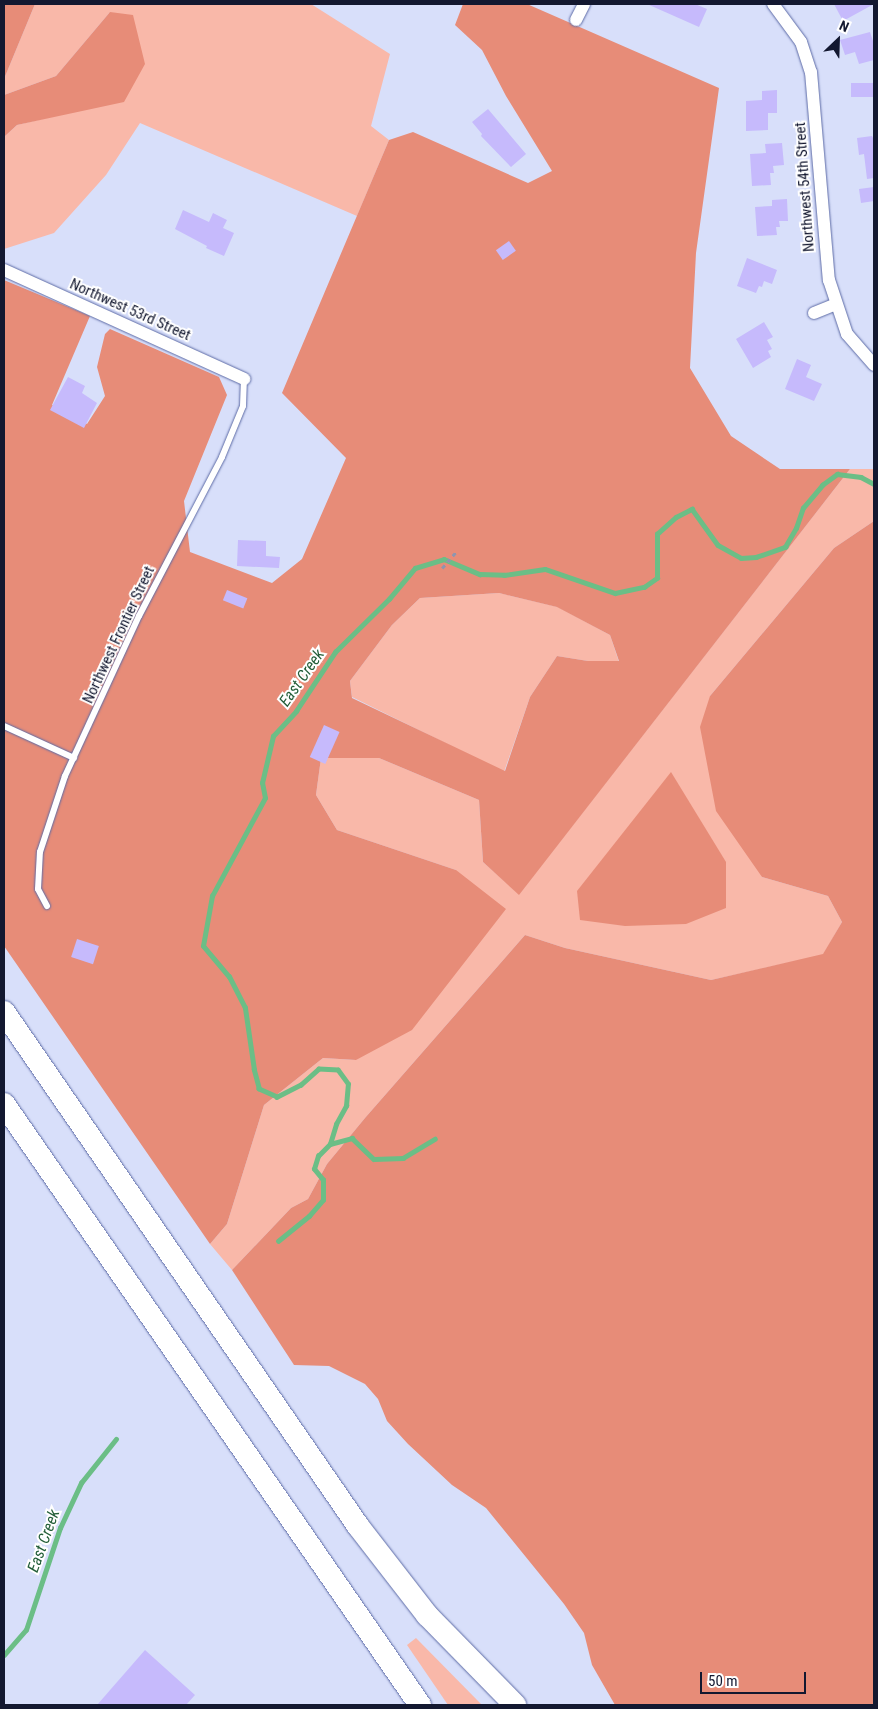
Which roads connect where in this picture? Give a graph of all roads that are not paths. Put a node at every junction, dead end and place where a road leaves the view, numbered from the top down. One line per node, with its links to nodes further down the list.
1 (584, 4): 3 (street)
2 (773, 4): 5 (street, Northwest 54th Street)
3 (576, 20)
4 (4, 270): 8 (street, Northwest 53rd Street)
5 (836, 304): 6 (street); 7 (street, Northwest 54th Street)
6 (814, 313)
7 (874, 365)
8 (244, 379): 10 (lane, Northwest Frontier Street)
9 (4, 726): 10 (lane)
10 (74, 758): 11 (lane, Northwest Frontier Street)
11 (47, 906)
12 (4, 1012): 15 (highway)
13 (4, 1104): 14 (highway)
14 (420, 1705)
15 (515, 1705)

